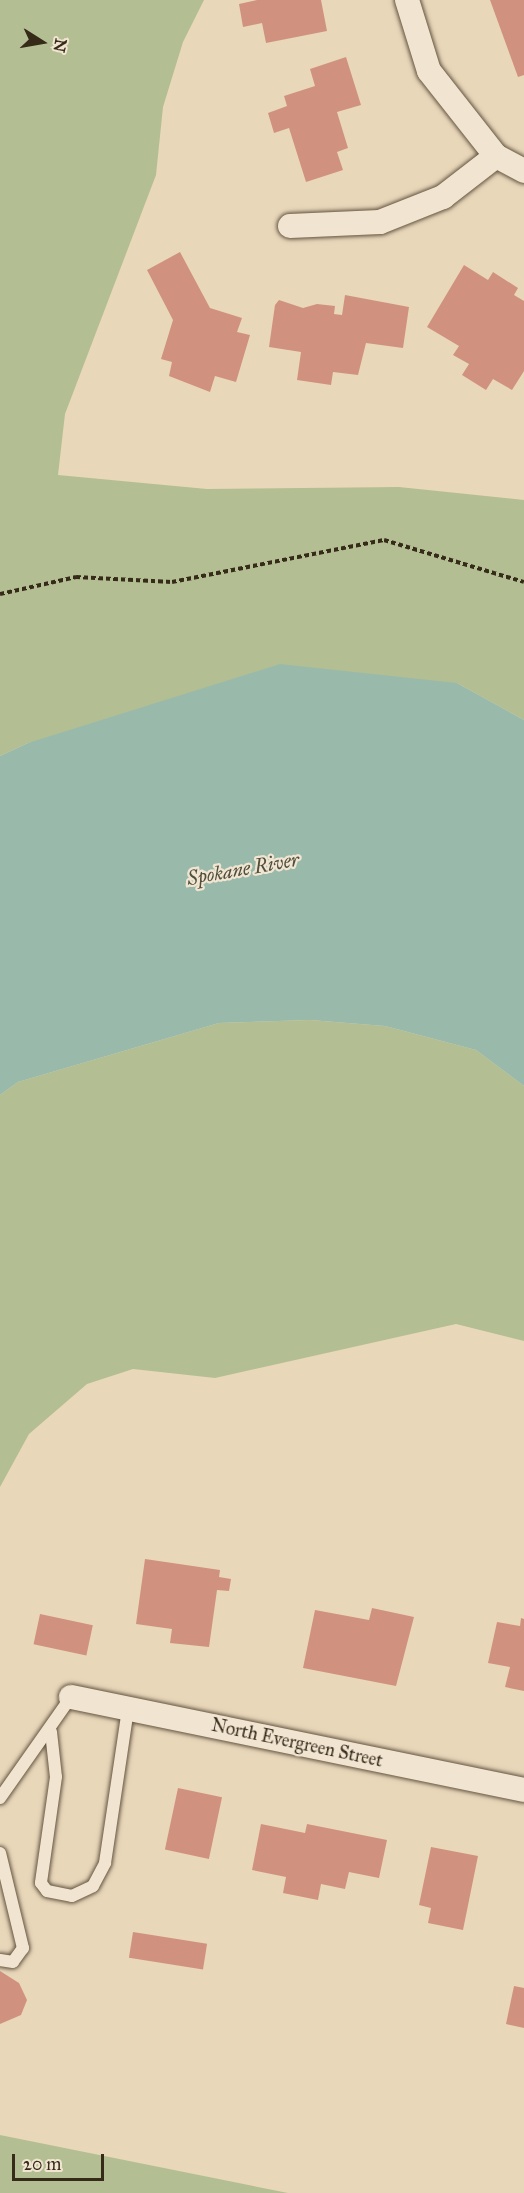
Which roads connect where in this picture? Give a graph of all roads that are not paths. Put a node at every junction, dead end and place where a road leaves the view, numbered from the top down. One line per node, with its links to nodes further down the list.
1 (407, 0): 2 (street)
2 (496, 156): 3 (street); 4 (street)
3 (524, 171)
4 (290, 226)
5 (71, 1697): 6 (street, North Evergreen Street); 7 (lane)
6 (128, 1709): 7 (lane); 8 (street, North Evergreen Street)
7 (51, 1732): 9 (lane)
8 (524, 1790)
9 (0, 1798)
10 (0, 1853): 11 (lane)
11 (3, 1877): 12 (lane)
12 (0, 1960)

